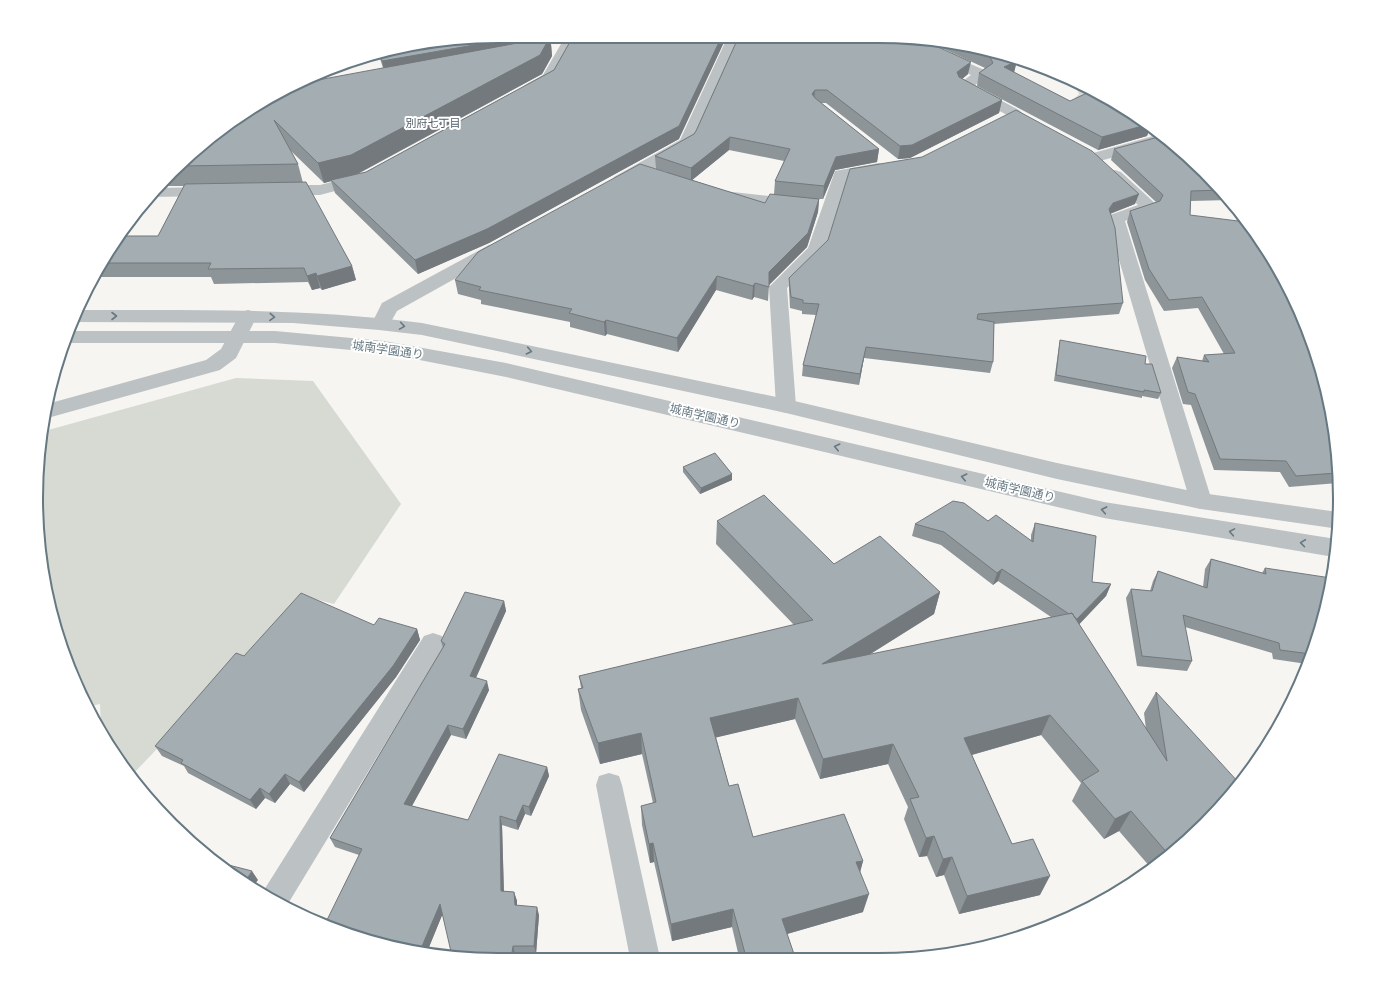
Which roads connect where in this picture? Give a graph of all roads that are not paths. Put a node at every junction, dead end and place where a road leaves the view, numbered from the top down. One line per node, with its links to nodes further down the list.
1 (588, 43): 4 (street)
2 (732, 43): 8 (street)
3 (930, 50): 5 (street)
4 (514, 97)
5 (992, 124)
6 (1158, 139): 25 (street)
7 (876, 151): 16 (street)
8 (639, 170): 10 (street); 11 (street)
9 (376, 172): 13 (street)
10 (661, 178)
11 (604, 189)
12 (228, 191): 14 (street)
13 (266, 191)
14 (161, 193)
15 (712, 195): 16 (street)
16 (830, 207): 23 (street)
17 (507, 242): 20 (street)
18 (82, 316): 19 (street, 城南学園通り, one-way to 19)
19 (248, 316): 20 (street, 城南学園通り, one-way to 20); 21 (street)
20 (381, 323): 23 (street, 城南学園通り, one-way to 23)
21 (239, 336): 22 (street, 城南学園通り); 24 (street); 27 (street, 城南学園通り, one-way to 21)
22 (73, 337)
23 (786, 406): 25 (street, 城南学園通り)
24 (52, 410)
25 (1201, 501): 26 (street, 城南学園通り)
26 (1332, 519)
27 (1330, 547)
28 (433, 643): 30 (street)
29 (609, 785): 31 (street)
30 (277, 896)
31 (644, 953)

